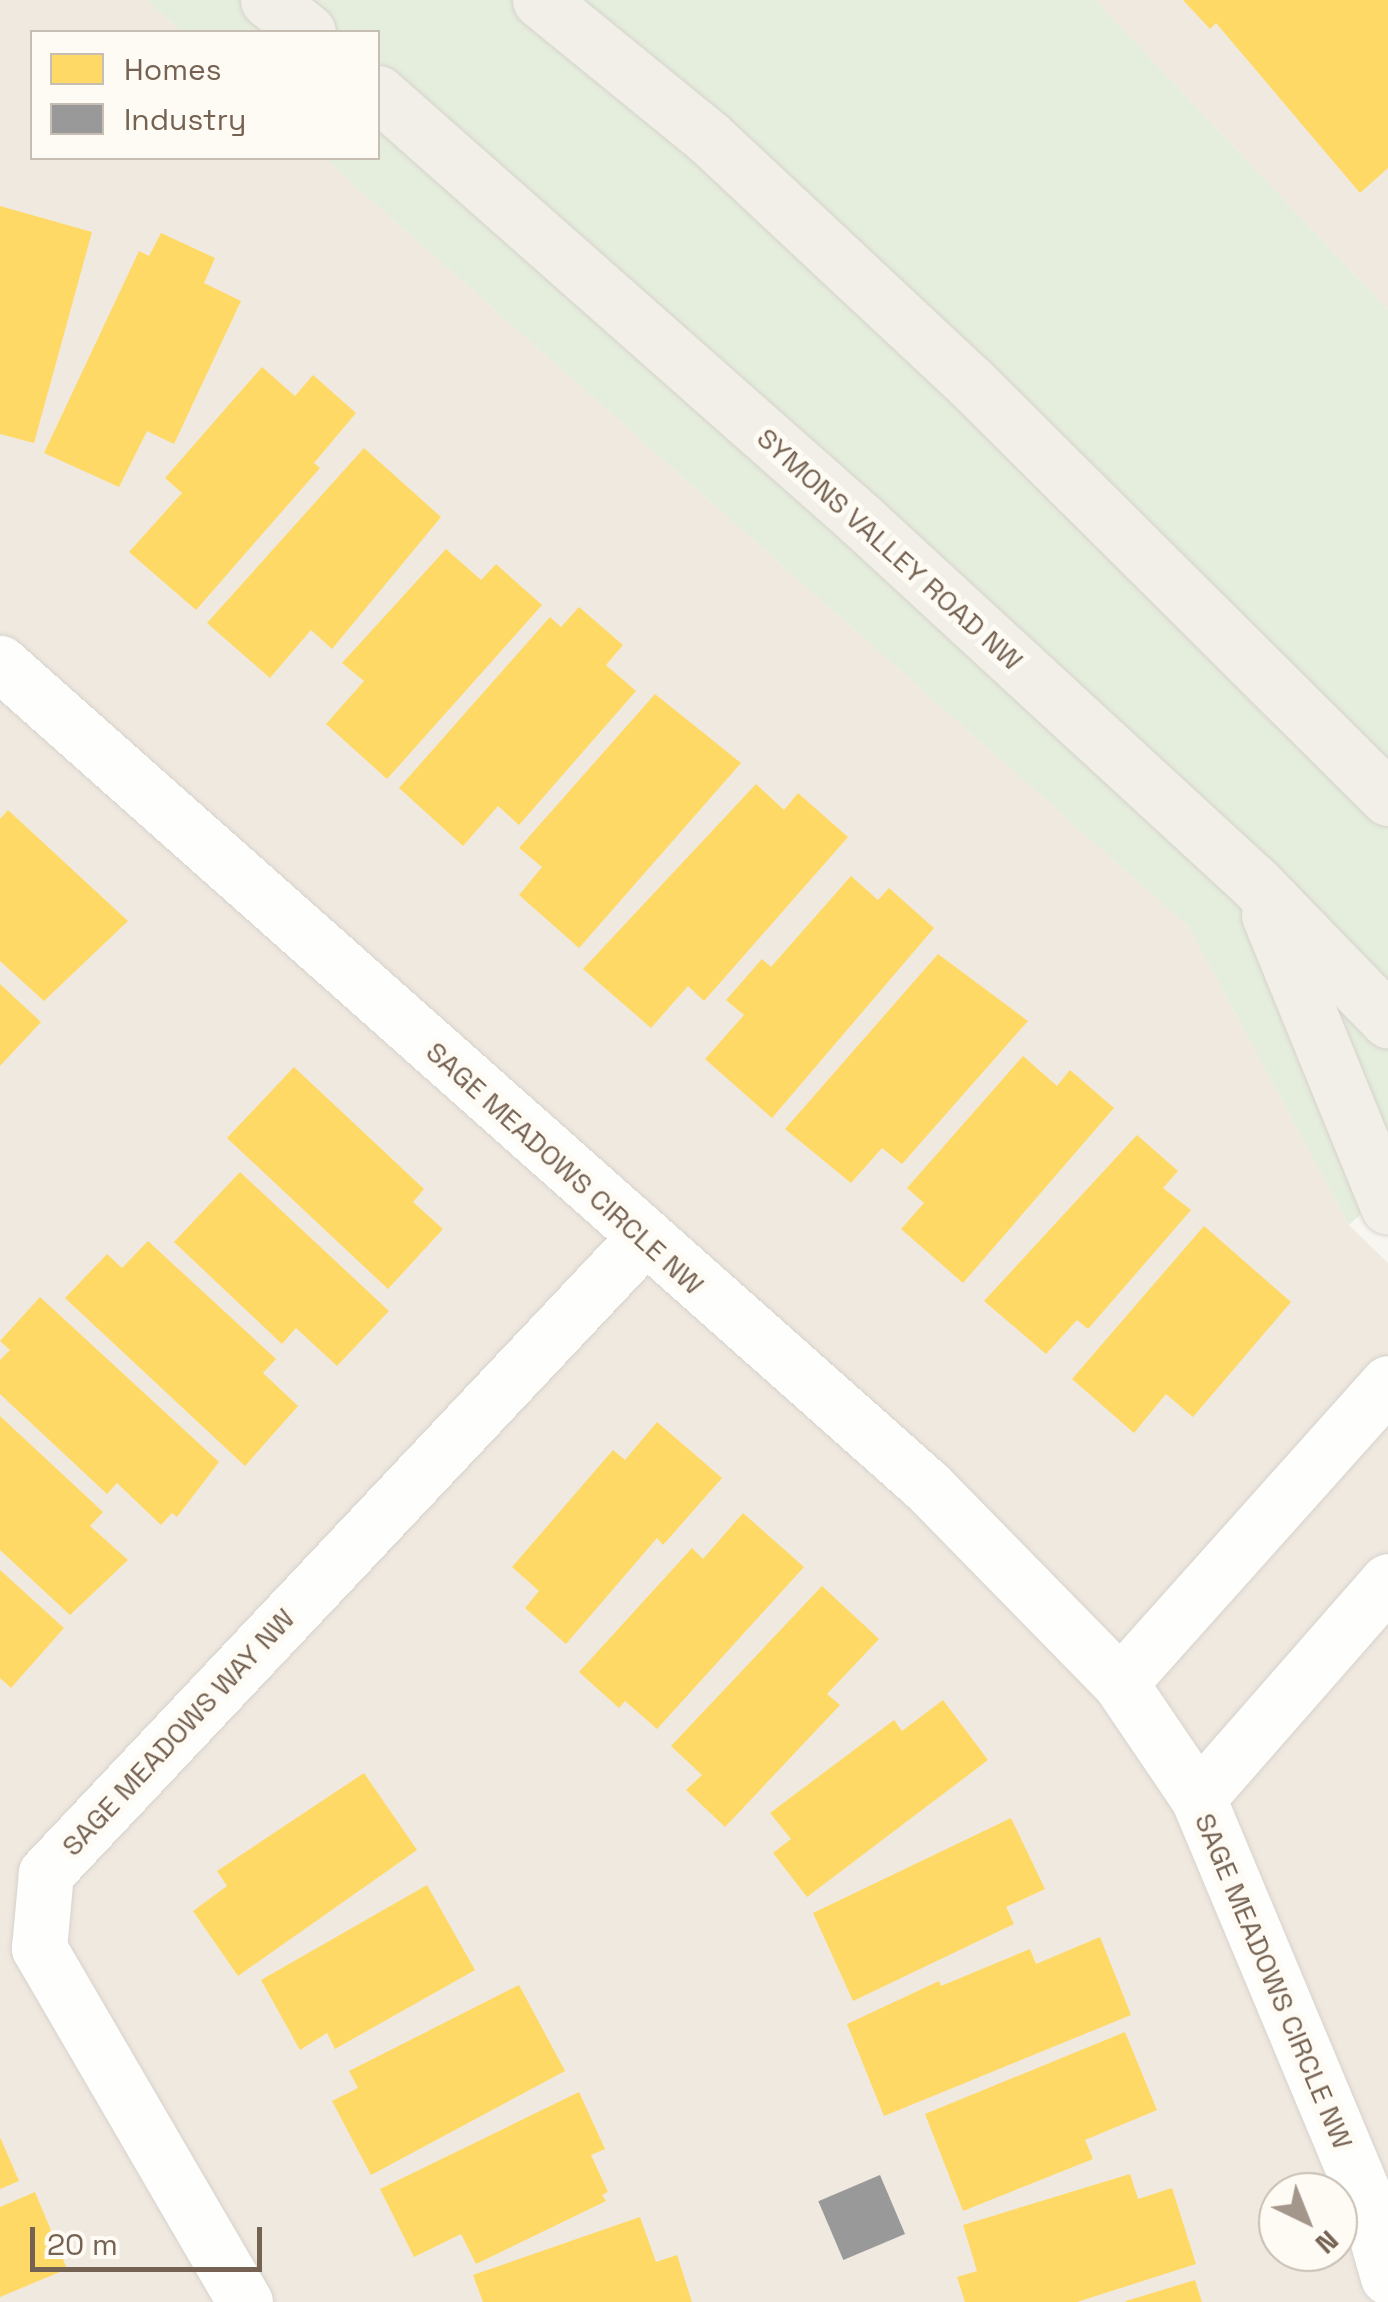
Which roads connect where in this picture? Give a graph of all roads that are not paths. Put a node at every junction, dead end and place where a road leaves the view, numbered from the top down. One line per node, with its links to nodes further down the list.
1 (268, 0): 3 (main road)
2 (540, 0): 6 (main road)
3 (306, 30)
4 (380, 96): 7 (main road, SYMONS VALLEY ROAD NW)
5 (0, 663): 10 (street, SAGE MEADOWS CIRCLE NW)
6 (1388, 798)
7 (1256, 884): 8 (main road, SYMONS VALLEY ROAD NW); 9 (main road)
8 (1388, 1020)
9 (1388, 1207)
10 (643, 1238): 13 (street, SAGE MEADOWS CIRCLE NW); 16 (street, SAGE MEADOWS WAY NW)
11 (1388, 1383): 13 (street)
12 (1388, 1581): 14 (street, SAGE MEADOWS CIRCLE NW)
13 (1120, 1683): 14 (street, SAGE MEADOWS CIRCLE NW)
14 (1198, 1798): 15 (street, SAGE MEADOWS CIRCLE NW)
15 (1388, 2278)
16 (244, 2302)

